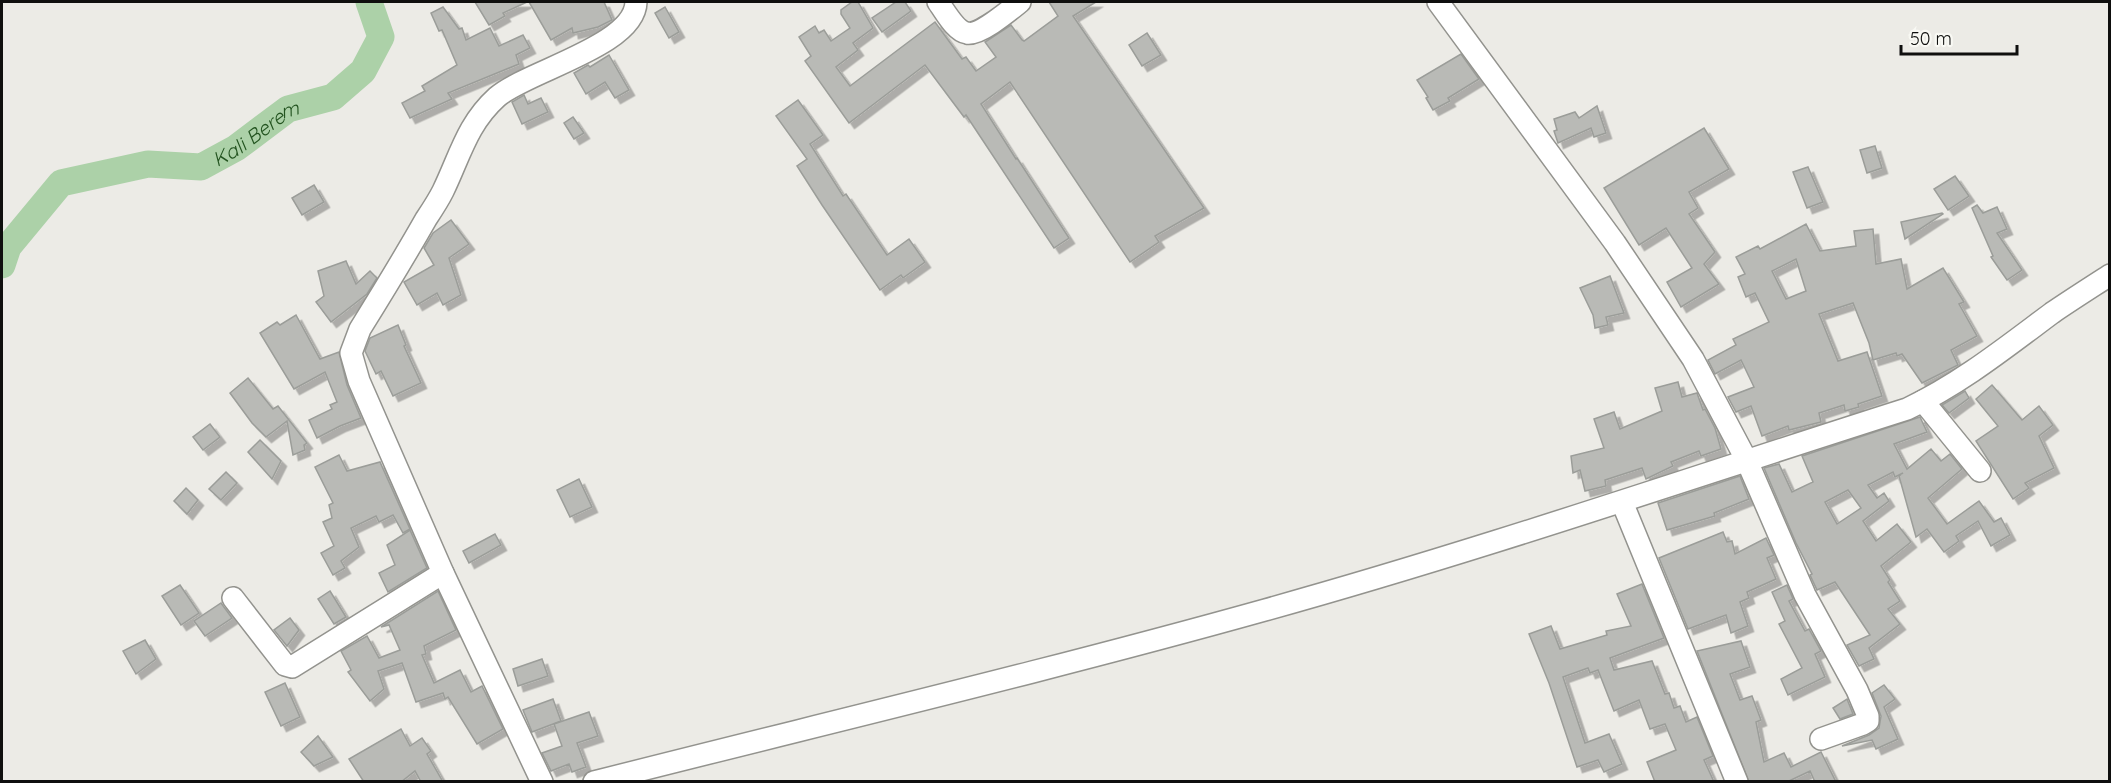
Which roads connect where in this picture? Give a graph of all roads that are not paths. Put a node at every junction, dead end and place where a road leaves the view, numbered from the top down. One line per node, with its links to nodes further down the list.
1 (636, 2): 10 (street)
2 (938, 2): 3 (street)
3 (1020, 2)
4 (1438, 2): 7 (street)
5 (2109, 275): 6 (street)
6 (1923, 401): 7 (street); 8 (street)
7 (1747, 461): 9 (street); 12 (street)
8 (1980, 471)
9 (1622, 502): 14 (street); 15 (street)
10 (443, 573): 11 (street); 13 (street)
11 (233, 598)
12 (1821, 739)
13 (542, 782)
14 (594, 782)
15 (1737, 782)

